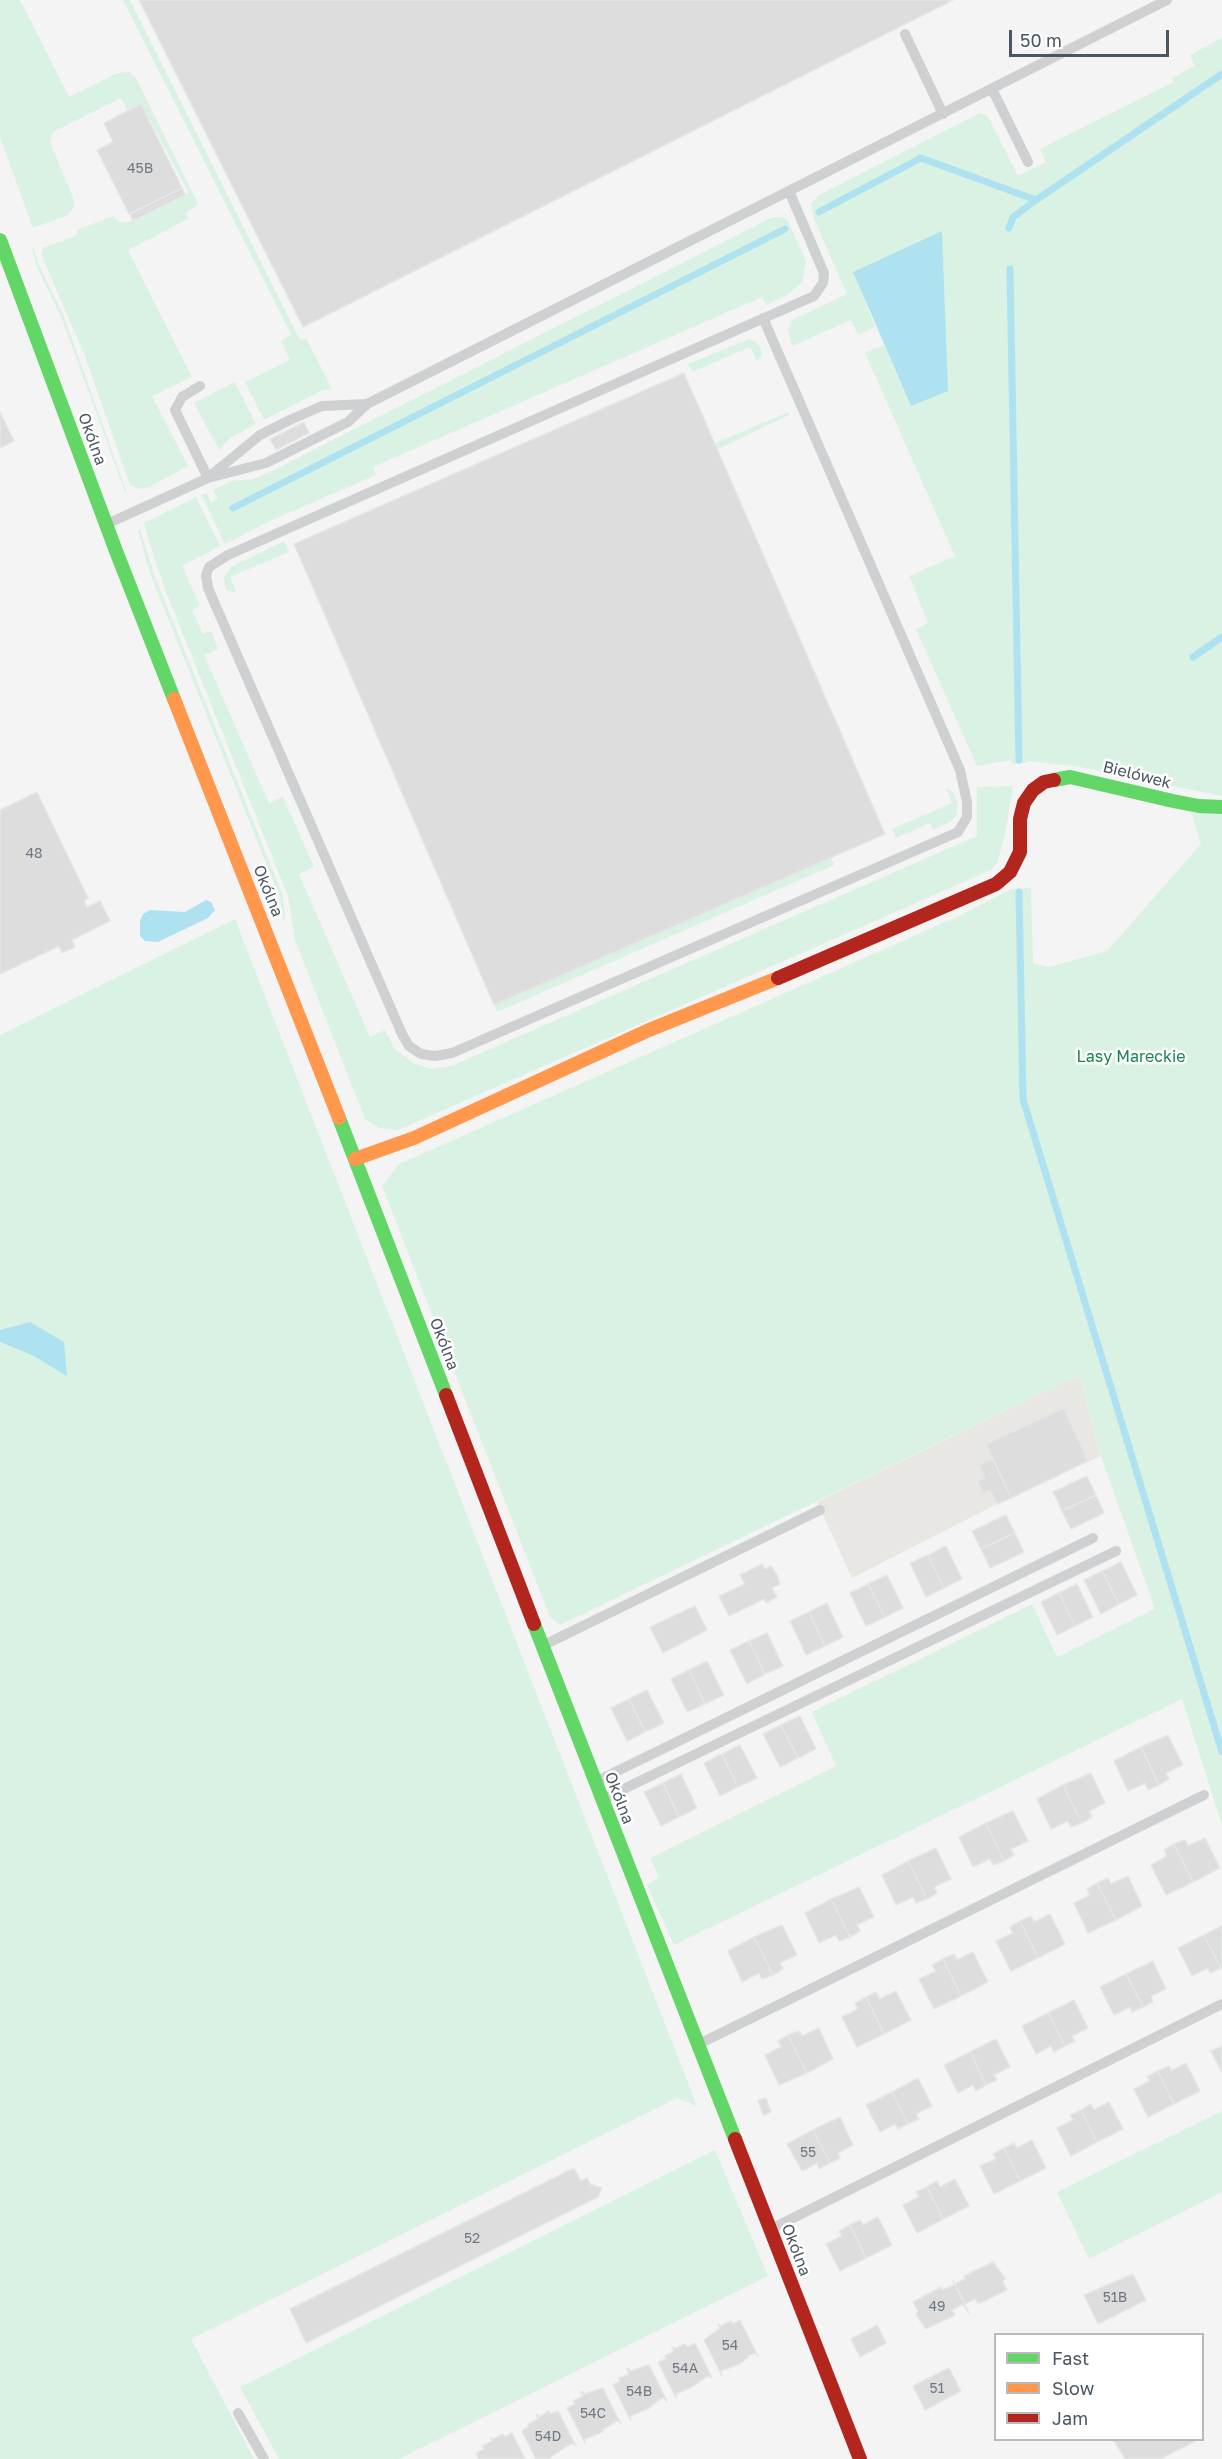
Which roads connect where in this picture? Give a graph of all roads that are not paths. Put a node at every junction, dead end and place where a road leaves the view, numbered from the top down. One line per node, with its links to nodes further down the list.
1 (1167, 0): 3 (lane)
2 (905, 34): 4 (lane)
3 (992, 89): 4 (lane); 5 (lane)
4 (944, 114): 6 (lane)
5 (1028, 162)
6 (789, 191): 8 (lane); 10 (lane)
7 (0, 240): 12 (street, Okólna)
8 (763, 318): 8 (lane)
9 (200, 386): 11 (lane)
10 (367, 404): 11 (lane); 11 (lane)
11 (208, 478): 12 (lane)
12 (106, 525): 14 (street, Okólna)
13 (1222, 807): 14 (street, Bielówek)
14 (355, 1159): 18 (street, Okólna)
15 (820, 1510): 18 (lane)
16 (1093, 1538): 19 (lane)
17 (1116, 1551): 21 (lane)
18 (542, 1646): 19 (street, Okólna)
19 (595, 1782): 21 (street, Okólna)
20 (1204, 1795): 23 (lane)
21 (602, 1800): 23 (street, Okólna)
22 (1222, 2004): 24 (lane)
23 (698, 2045): 24 (street, Okólna)
24 (771, 2229): 27 (street, Okólna)
25 (238, 2413): 26 (lane)
26 (264, 2459)
27 (860, 2459)

